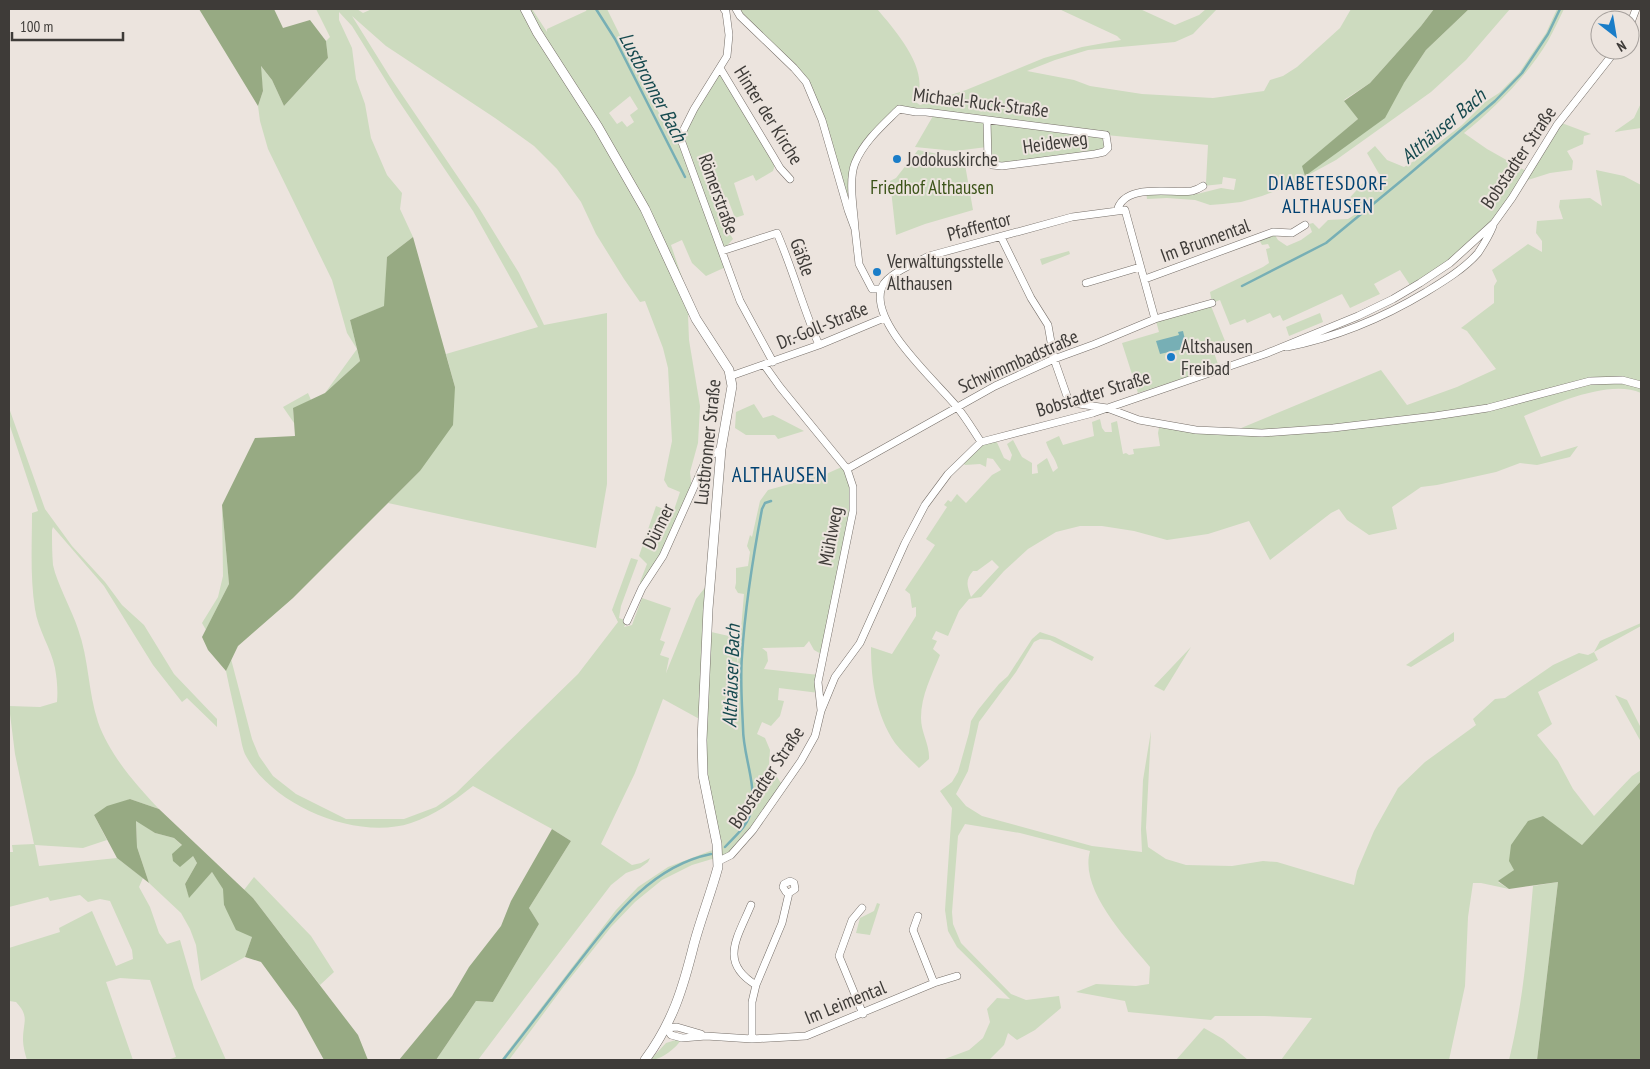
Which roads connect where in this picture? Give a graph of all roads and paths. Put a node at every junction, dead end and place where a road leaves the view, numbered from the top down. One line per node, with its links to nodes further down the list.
1 (525, 9): 28 (street, Lustbronner Straße)
2 (724, 9): 5 (street, Römerstraße)
3 (736, 9): 13 (street, Michael-Ruck-Straße)
4 (1608, 60): 11 (street, Bobstadter Straße)
5 (720, 68): 8 (street, Hinter der Kirche); 15 (street, Römerstraße)
6 (987, 120): 7 (street, Michael-Ruck-Straße); 7 (street, Heideweg); 13 (street, Michael-Ruck-Straße)
7 (1106, 135)
8 (790, 179)
9 (1204, 186): 10 (street)
10 (1117, 211): 14 (street, Pfaffentor); 16 (street, Pfaffentor)
11 (1494, 223): 24 (street, Bobstadter Straße); 24 (street)
12 (1306, 225): 17 (street, Im Brunnental)
13 (855, 229): 19 (street, Michael-Ruck-Straße)
14 (1002, 237): 19 (street, Pfaffentor); 25 (street)
15 (722, 251): 23 (street, Gäßle); 26 (street, Römerstraße)
16 (1140, 267): 17 (street); 18 (street)
17 (1144, 279): 22 (street)
18 (1086, 283)
19 (881, 289): 21 (street)
20 (1212, 303): 22 (street, Schwimmbadstraße)
21 (884, 318): 23 (street, Dr.-Goll-Straße); 30 (street, Dr.-Goll-Straße)
22 (1155, 319): 25 (street, Schwimmbadstraße)
23 (819, 345): 26 (street, Dr.-Goll-Straße)
24 (1274, 350): 31 (street, Bobstadter Straße)
25 (1054, 359): 30 (street, Schwimmbadstraße); 31 (street)
26 (773, 362): 27 (street, Dr.-Goll-Straße)
27 (765, 366): 28 (street, Dr.-Goll-Straße); 34 (street, Mühlweg)
28 (731, 376): 33 (street, Lustbronner Straße)
29 (1641, 385): 31 (street)
30 (957, 407): 32 (street, Dr.-Goll-Straße); 34 (street, Schwimmbadstraße)
31 (1107, 408): 32 (street, Bobstadter Straße)
32 (981, 442): 36 (street, Bobstadter Straße)
33 (721, 449): 35 (street, Dünner); 37 (street, Lustbronner Straße)
34 (847, 470): 36 (street, Mühlweg)
35 (627, 622)
36 (821, 711): 37 (street, Bobstadter Straße)
37 (719, 861): 46 (street)
38 (789, 893): 44 (street)
39 (751, 905): 44 (street)
40 (862, 908): 45 (street)
41 (918, 916): 43 (street)
42 (957, 976): 43 (street, Im Leimental)
43 (934, 983): 45 (street, Im Leimental)
44 (756, 985): 47 (street)
45 (863, 1014): 47 (street, Im Leimental)
46 (666, 1028): 47 (street, Im Leimental); 48 (street)
47 (752, 1039)
48 (645, 1060)

